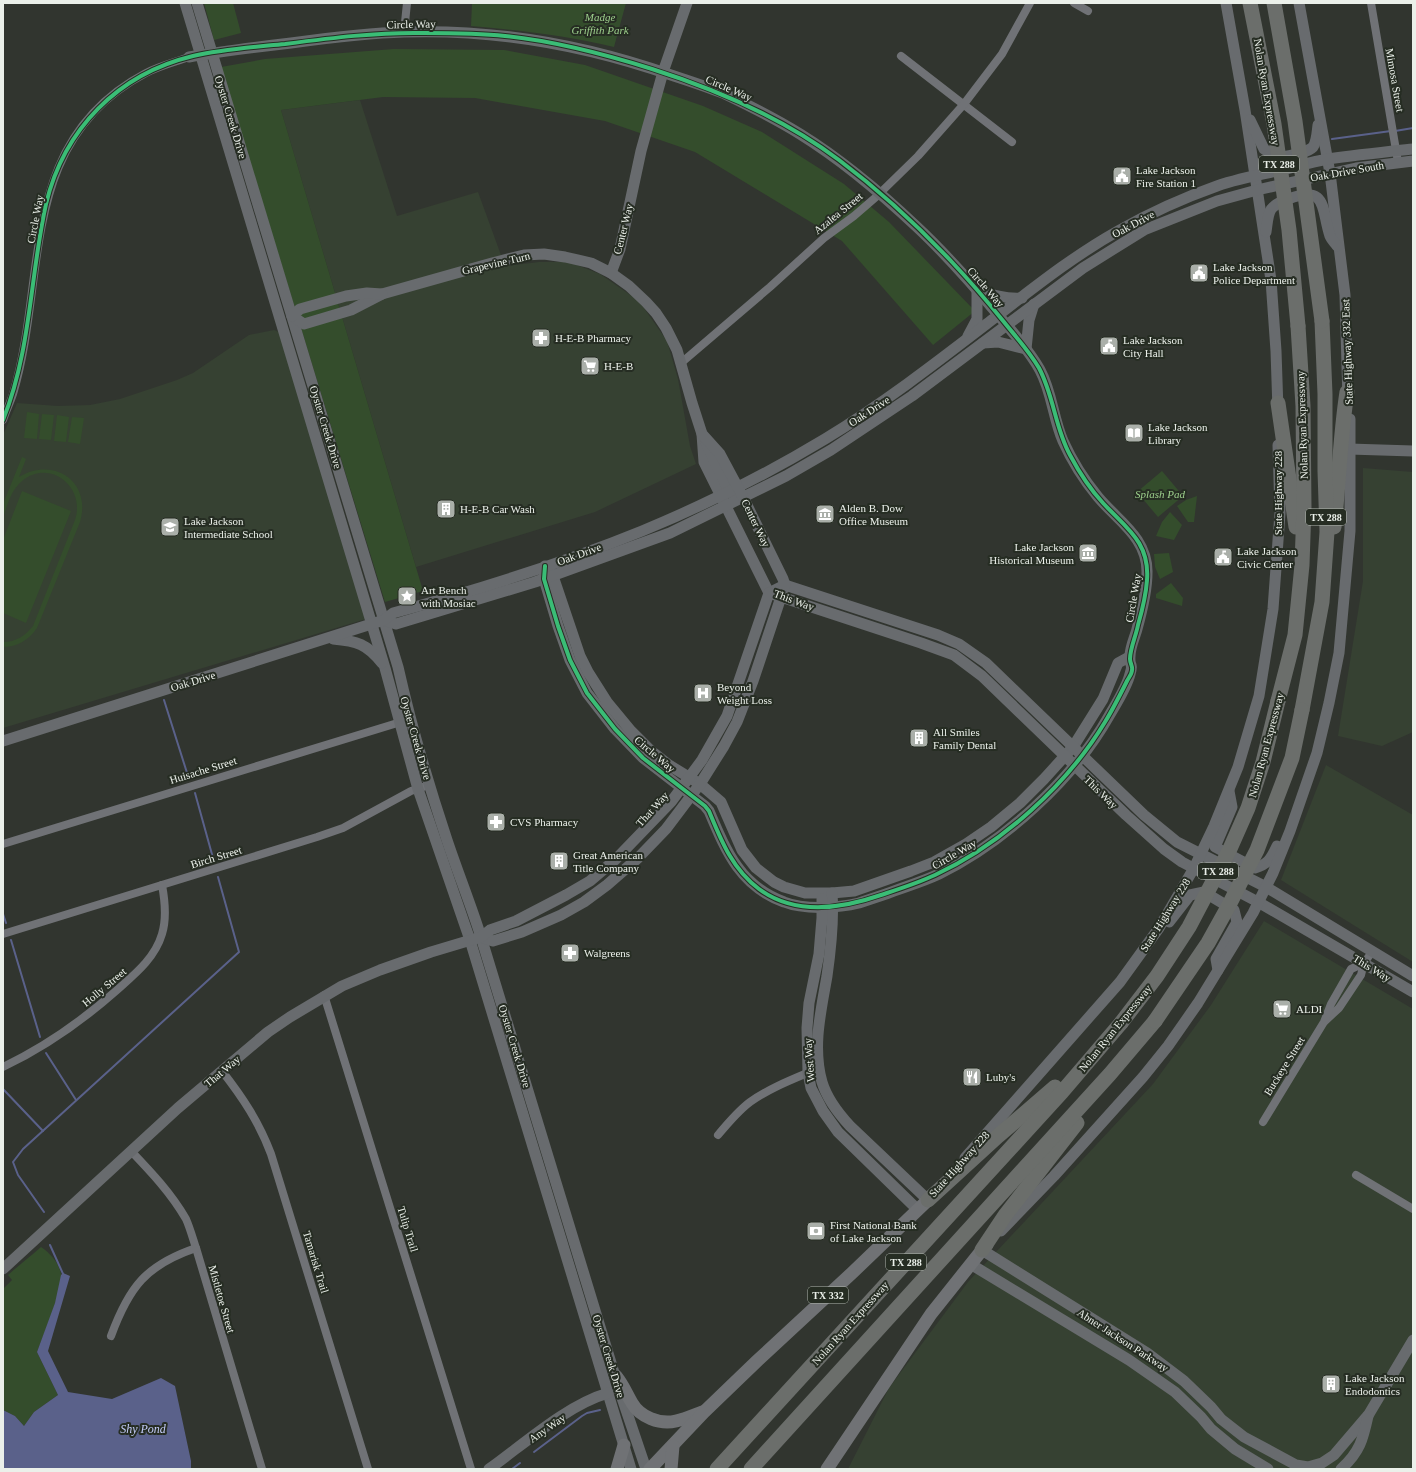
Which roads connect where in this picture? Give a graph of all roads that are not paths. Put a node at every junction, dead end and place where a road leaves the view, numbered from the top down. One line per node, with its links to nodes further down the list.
1 (185, 3): 15 (main road, Oyster Creek Drive)
2 (197, 3): 14 (main road, Oyster Creek Drive)
3 (407, 3): 13 (street)
4 (687, 3): 17 (main road, Center Way)
5 (1030, 3): 18 (street, Azalea Street)
6 (1074, 3): 12 (street)
7 (1226, 3): 19 (main road)
8 (1250, 3): 60 (highway, Nolan Ryan Expressway / TX 288, bridge)
9 (1274, 3): 66 (highway, Nolan Ryan Expressway / TX 288, bridge)
10 (1299, 3): 20 (main road, State Highway 332 East)
11 (1371, 3): 23 (street, Mimosa Street)
12 (1088, 11)
13 (404, 32): 14 (main road, Circle Way); 17 (main road, Circle Way)
14 (212, 53): 15 (main road, Circle Way); 45 (main road, Oyster Creek Drive)
15 (194, 56): 53 (street, Circle Way); 68 (main road, Oyster Creek Drive)
16 (901, 56): 18 (street)
17 (663, 72): 29 (main road, Circle Way); 40 (main road, Center Way)
18 (964, 104): 21 (street); 29 (street, Azalea Street)
19 (1245, 110): 20 (main road); 27 (main road)
20 (1320, 116): 24 (main road, State Highway 332 East)
21 (1012, 142)
22 (1413, 149): 23 (main road, Oak Drive South)
23 (1398, 156): 24 (main road, Oak Drive South); 25 (main road, Oak Drive South); 26 (main road, Oak Drive South)
24 (1328, 159): 26 (main road, State Highway 332 East); 27 (main road, Oak Drive)
25 (1413, 160)
26 (1330, 173): 28 (main road, Oak Drive South); 37 (main road, State Highway 332 East)
27 (1255, 175): 28 (main road); 30 (main road, Oak Drive)
28 (1258, 190): 32 (main road, Oak Drive); 36 (main road)
29 (880, 194): 41 (main road, Circle Way); 50 (street, Azalea Street)
30 (1193, 195): 31 (main road, Oak Drive); 32 (main road)
31 (1169, 206): 33 (main road); 34 (main road, Oak Drive)
32 (1199, 208): 33 (main road, Oak Drive)
33 (1174, 218): 35 (main road, Oak Drive)
34 (1130, 225): 35 (main road); 38 (main road, Oak Drive)
35 (1134, 236): 39 (main road, Oak Drive)
36 (1264, 242): 37 (main road); 52 (main road, State Highway 228)
37 (1339, 248): 51 (main road, State Highway 332 East)
38 (1076, 257): 39 (main road); 42 (main road, Oak Drive)
39 (1082, 268): 43 (main road, Oak Drive)
40 (611, 273): 45 (main road, Grapevine Turn); 50 (main road, Center Way)
41 (976, 289): 42 (main road); 44 (main road, Circle Way); 47 (main road)
42 (1022, 298): 44 (main road, Oak Drive)
43 (1034, 304): 46 (main road, Oak Drive); 49 (main road)
44 (998, 315): 46 (main road, Circle Way); 47 (main road, Oak Drive)
45 (292, 316): 67 (main road, Oyster Creek Drive)
46 (1006, 325): 48 (main road, Oak Drive); 49 (main road, Circle Way)
47 (965, 340): 57 (main road, Oak Drive)
48 (983, 343): 49 (main road); 58 (main road, Oak Drive)
49 (1026, 348): 70 (main road, Circle Way)
50 (681, 362): 54 (main road, Center Way)
51 (1348, 392): 55 (main road, State Highway 332 East); 66 (highway)
52 (1278, 403): 60 (highway); 83 (main road, State Highway 228)
53 (3, 420)
54 (702, 434): 57 (main road, Center Way); 57 (main road, Center Way)
55 (1349, 449): 56 (main road); 85 (main road, State Highway 332 East)
56 (1413, 451)
57 (729, 491): 58 (main road, Center Way); 59 (main road, Center Way); 61 (main road, Oak Drive)
58 (743, 497): 59 (main road, Oak Drive); 63 (main road, Center Way)
59 (726, 506): 62 (main road, Oak Drive); 64 (main road, Center Way)
60 (1302, 565): 107 (highway, Nolan Ryan Expressway / TX 288, bridge)
61 (546, 566): 62 (main road, Circle Way); 67 (main road, Oak Drive)
62 (548, 577): 67 (main road, Oak Drive); 78 (main road, Circle Way); 81 (main road, Circle Way)
63 (785, 585): 64 (main road, This Way); 65 (main road); 74 (main road, This Way)
64 (769, 593): 65 (main road, This Way); 78 (main road, That Way)
65 (781, 596): 76 (main road, This Way); 79 (main road, That Way)
66 (1322, 602): 112 (highway, Nolan Ryan Expressway / TX 288, bridge)
67 (384, 620): 68 (main road, Oak Drive); 72 (main road, Oyster Creek Drive)
68 (372, 624): 69 (main road, Oak Drive); 71 (main road, Oyster Creek Drive)
69 (328, 638): 71 (main road); 73 (main road, Oak Drive)
70 (1129, 657): 74 (main road, Circle Way); 75 (main road, Circle Way)
71 (386, 668): 72 (main road, Oyster Creek Drive)
72 (405, 721): 80 (main road, Oyster Creek Drive); 82 (main road, Oyster Creek Drive); 86 (street, Huisache Street)
73 (3, 741)
74 (1073, 747): 75 (main road, This Way); 76 (main road, Circle Way)
75 (1082, 755): 77 (main road, Circle Way); 87 (main road, This Way)
76 (1065, 756): 77 (main road, This Way); 91 (main road, Circle Way)
77 (1074, 765): 88 (main road, This Way); 94 (main road, Circle Way)
78 (690, 778): 79 (main road, Circle Way); 81 (main road, That Way)
79 (700, 784): 84 (main road, That Way); 91 (main road, Circle Way)
80 (429, 785): 82 (street, Birch Street); 98 (main road, Oyster Creek Drive)
81 (683, 788): 84 (main road, Circle Way); 93 (main road, That Way)
82 (418, 789): 89 (street, Birch Street); 99 (main road, Oyster Creek Drive)
83 (1229, 791): 85 (main road); 87 (main road, State Highway 228)
84 (692, 796): 94 (main road, Circle Way); 95 (main road, That Way)
85 (1290, 831): 90 (main road)
86 (3, 844)
87 (1201, 854): 88 (main road, State Highway 228); 90 (main road, This Way)
88 (1194, 868): 92 (main road, This Way); 96 (main road, State Highway 228)
89 (162, 885): 97 (street, Birch Street); 108 (street, Holly Street)
90 (1266, 887): 92 (main road); 100 (main road, This Way)
91 (827, 893): 94 (main road, West Way)
92 (1258, 902): 101 (main road, This Way); 102 (main road)
93 (549, 905): 95 (main road); 98 (main road, That Way)
94 (827, 906): 106 (main road, West Way)
95 (561, 915): 98 (main road, That Way)
96 (1159, 928): 102 (main road); 121 (main road, State Highway 228)
97 (3, 934)
98 (481, 937): 99 (main road, That Way); 133 (main road, Oyster Creek Drive)
99 (470, 940): 105 (main road, That Way); 134 (main road, Oyster Creek Drive)
100 (1372, 952): 101 (street, Buckeye Street); 103 (main road, This Way)
101 (1364, 963): 104 (main road, This Way); 115 (street, Buckeye Street)
102 (1218, 970): 124 (main road)
103 (1413, 976)
104 (1413, 992)
105 (324, 995): 110 (main road, That Way); 145 (street, Tulip Trail)
106 (812, 1028): 109 (main road, West Way); 111 (main road, West Way)
107 (1094, 1054): 121 (highway); 152 (highway, Nolan Ryan Expressway / TX 288)
108 (3, 1067)
109 (819, 1068): 111 (street); 113 (main road, West Way)
110 (222, 1071): 117 (main road, That Way); 144 (street, Tamarisk Trail)
111 (808, 1073): 114 (main road, West Way); 116 (street)
112 (1110, 1074): 124 (highway); 153 (highway, Nolan Ryan Expressway / TX 288)
113 (840, 1115): 114 (main road); 118 (main road, West Way)
114 (830, 1121): 119 (main road, West Way)
115 (1263, 1122)
116 (718, 1135)
117 (131, 1151): 123 (street, Mistletoe Street); 127 (main road, That Way)
118 (888, 1164): 119 (main road); 121 (main road, West Way)
119 (880, 1172): 121 (main road, West Way)
120 (1356, 1175): 122 (street)
121 (923, 1205): 135 (main road, State Highway 228 / TX 332)
122 (1413, 1209)
123 (196, 1248): 129 (street); 143 (street, Mistletoe Street)
124 (982, 1250): 125 (main road); 126 (main road, Abner Jackson Parkway)
125 (972, 1265): 128 (main road, Abner Jackson Parkway); 154 (main road)
126 (1005, 1265): 128 (main road); 131 (main road, Abner Jackson Parkway)
127 (3, 1269)
128 (997, 1280): 132 (main road, Abner Jackson Parkway)
129 (111, 1336)
130 (1413, 1340): 136 (main road, Abner Jackson Parkway)
131 (1137, 1347): 132 (street); 137 (main road, Abner Jackson Parkway)
132 (1129, 1360): 138 (main road, Abner Jackson Parkway)
133 (616, 1376): 135 (main road); 149 (main road, Oyster Creek Drive)
134 (608, 1393): 139 (main road, Oyster Creek Drive); 146 (main road, Any Way)
135 (704, 1412): 140 (main road, TX 332)
136 (1369, 1414): 141 (main road, Abner Jackson Parkway); 142 (main road, Abner Jackson Parkway)
137 (1221, 1419): 138 (street); 141 (main road, Abner Jackson Parkway)
138 (1210, 1429): 155 (main road, Abner Jackson Parkway)
139 (624, 1445): 147 (main road); 148 (main road, Oyster Creek Drive)
140 (673, 1446): 150 (main road, TX 332); 151 (main road)
141 (1339, 1450): 142 (main road)
142 (1350, 1461): 156 (main road, Abner Jackson Parkway)
143 (262, 1469)
144 (368, 1469)
145 (471, 1469)
146 (489, 1469)
147 (617, 1469)
148 (631, 1469)
149 (646, 1469)
150 (650, 1469)
151 (671, 1469)
152 (717, 1469)
153 (751, 1469)
154 (827, 1469)
155 (1268, 1469)
156 (1341, 1469)

